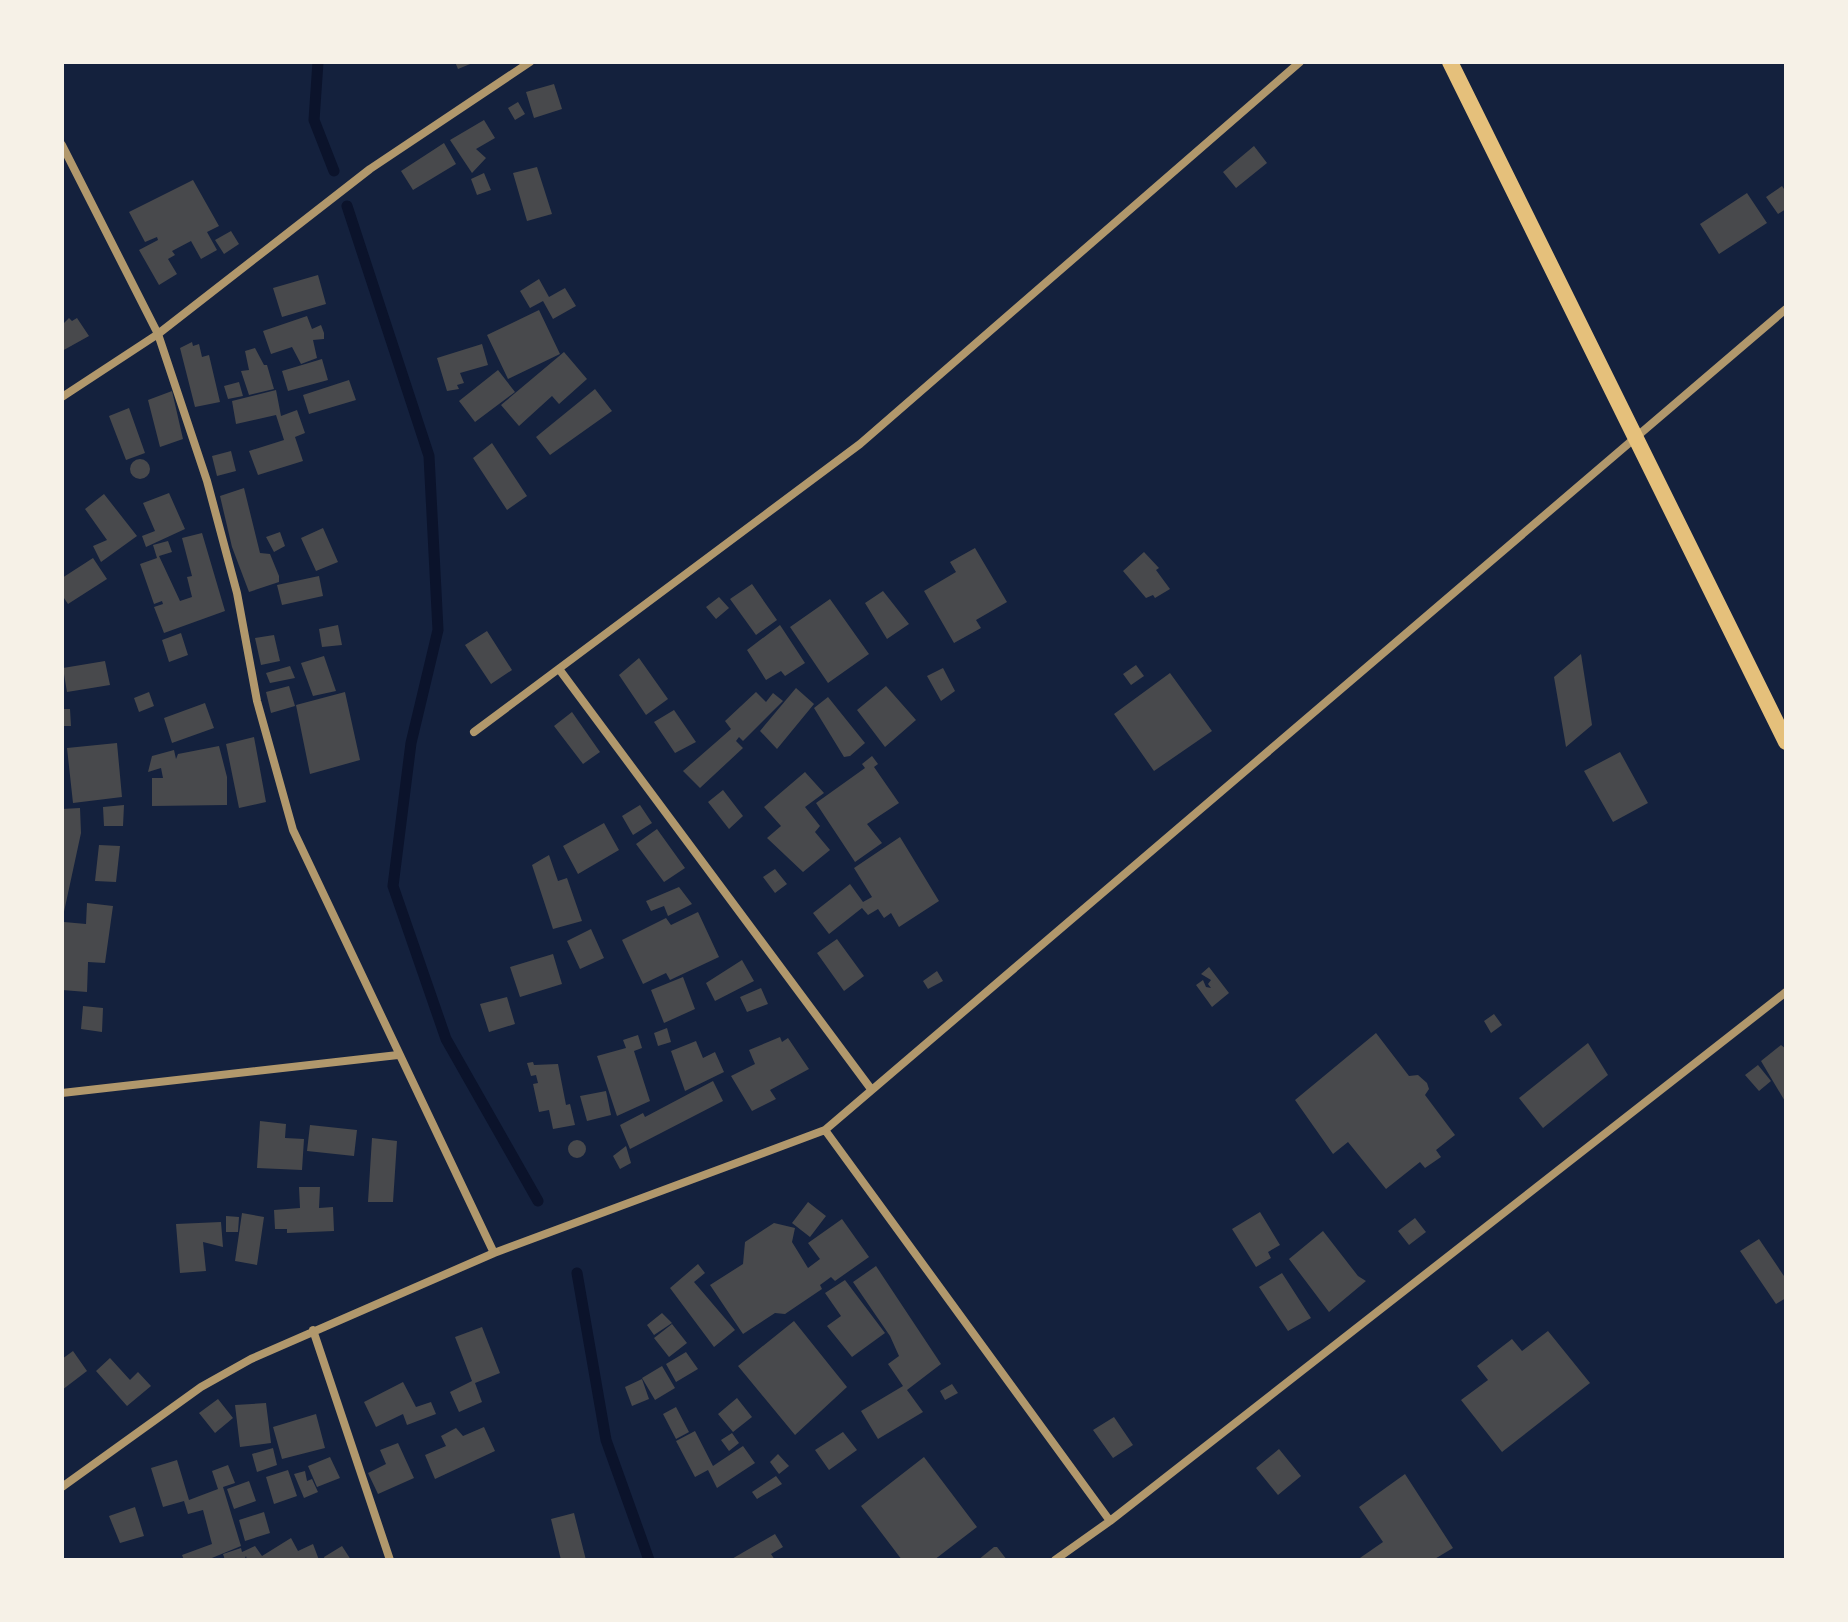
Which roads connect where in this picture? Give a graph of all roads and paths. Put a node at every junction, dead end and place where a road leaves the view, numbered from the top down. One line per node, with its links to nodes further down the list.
1 (530, 62): 6 (street)
2 (1300, 62): 9 (street)
3 (1450, 62): 8 (main road)
4 (62, 145): 6 (street)
5 (1786, 309): 8 (street)
6 (158, 334): 7 (street); 13 (street)
7 (62, 397)
8 (1638, 436): 11 (main road); 14 (street)
9 (559, 669): 10 (street); 14 (street)
10 (474, 732)
11 (1786, 742)
12 (1786, 992): 20 (street)
13 (398, 1055): 15 (street); 17 (street)
14 (871, 1089): 16 (street)
15 (62, 1093)
16 (825, 1130): 17 (street); 20 (street)
17 (494, 1253): 18 (street)
18 (313, 1330): 19 (street); 21 (street)
19 (62, 1487)
20 (1110, 1521): 22 (street)
21 (390, 1560)
22 (1055, 1560)

